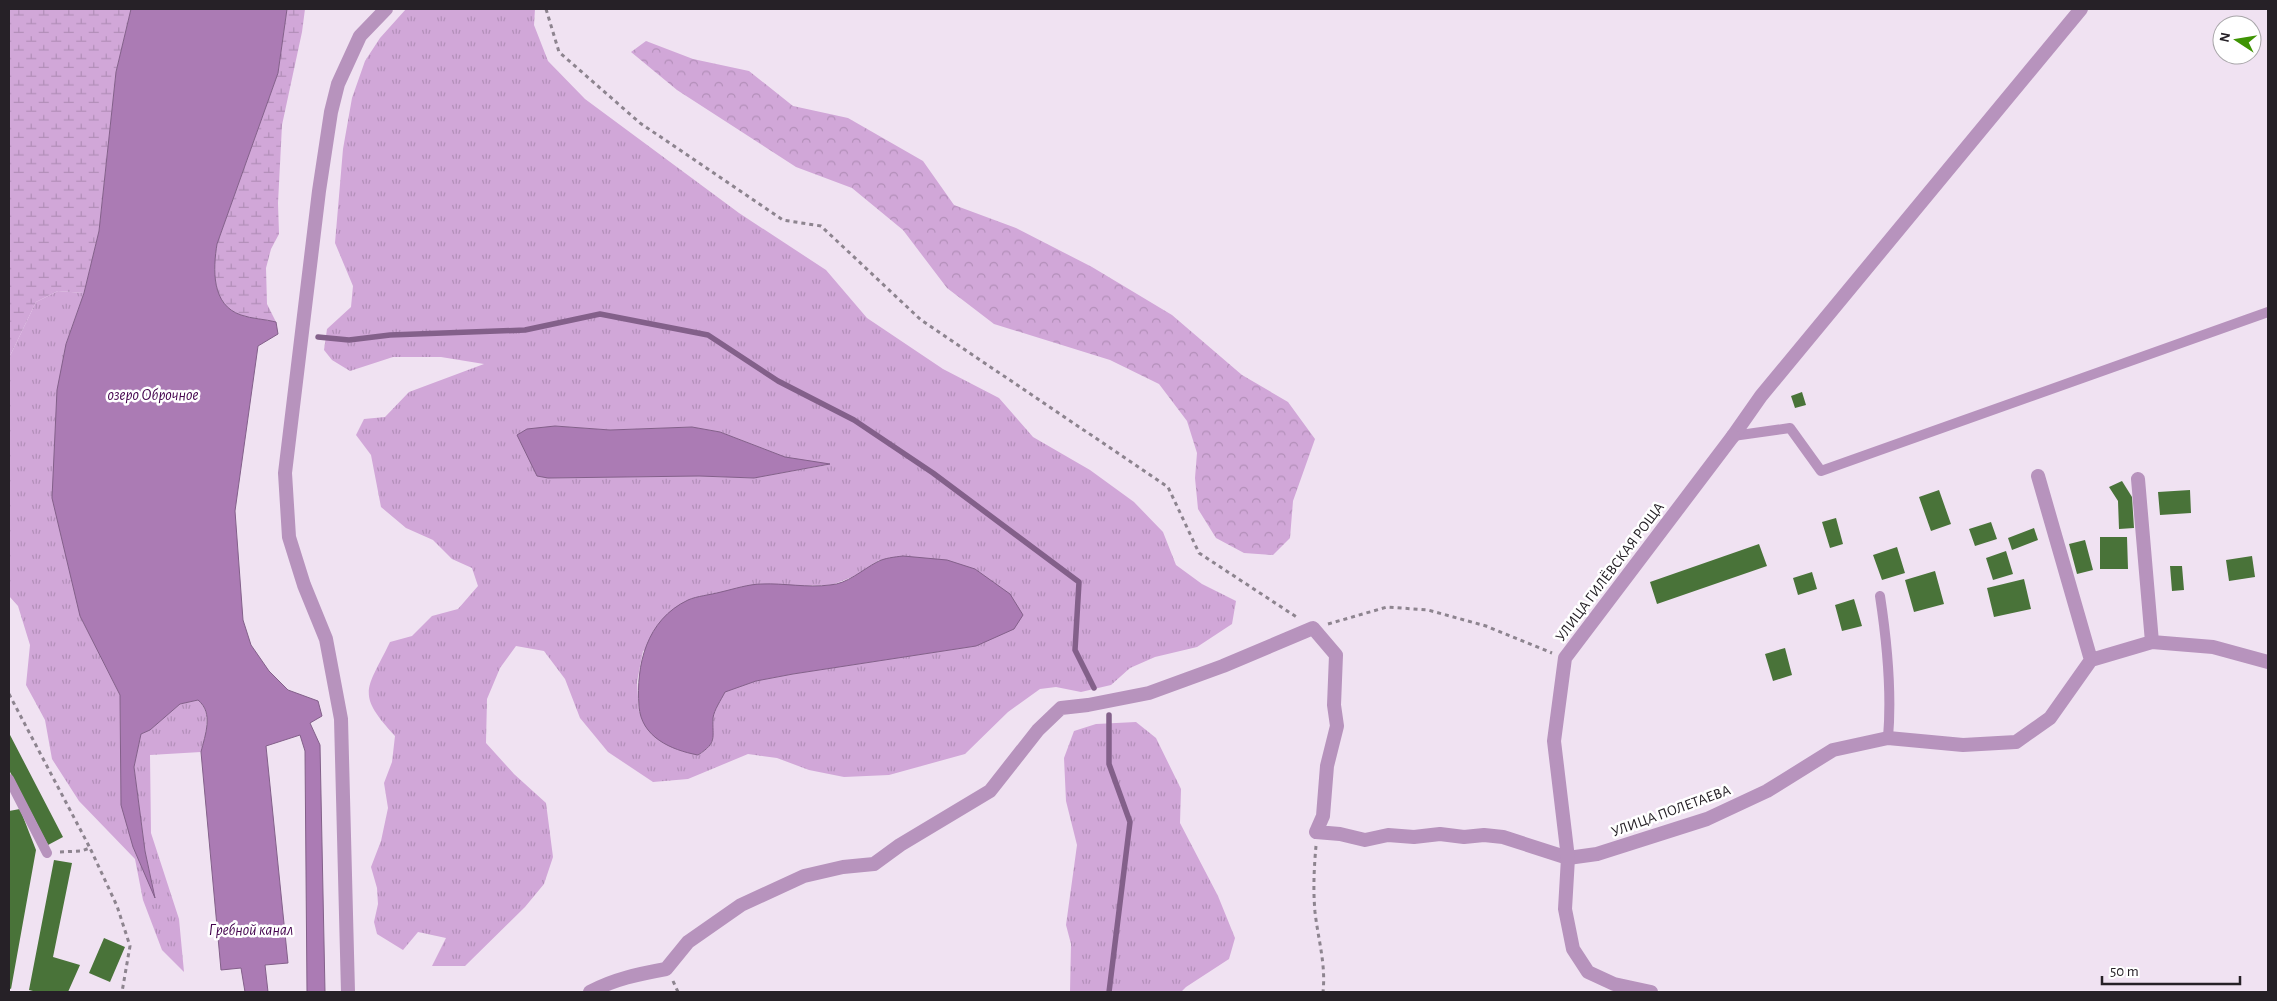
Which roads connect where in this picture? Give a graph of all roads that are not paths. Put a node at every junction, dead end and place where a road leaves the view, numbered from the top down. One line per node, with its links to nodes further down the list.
1 (386, 9): 15 (street)
2 (2081, 9): 4 (street, УЛИЦА ГИЛЁВСКАЯ РОЩА)
3 (2268, 312): 4 (lane)
4 (1734, 436): 14 (street, УЛИЦА ГИЛЁВСКАЯ РОЩА)
5 (2038, 476): 9 (street)
6 (2138, 479): 8 (street)
7 (1880, 596): 11 (lane)
8 (2152, 642): 9 (street); 10 (street)
9 (2091, 660): 11 (street, УЛИЦА ПОЛЕТАЕВА)
10 (2268, 662)
11 (1888, 738): 14 (street, УЛИЦА ПОЛЕТАЕВА)
12 (9, 779): 13 (lane)
13 (47, 853)
14 (1568, 858): 16 (street); 17 (street, УЛИЦА ГИЛЁВСКАЯ РОЩА)
15 (348, 992)
16 (590, 992)
17 (1650, 992)

